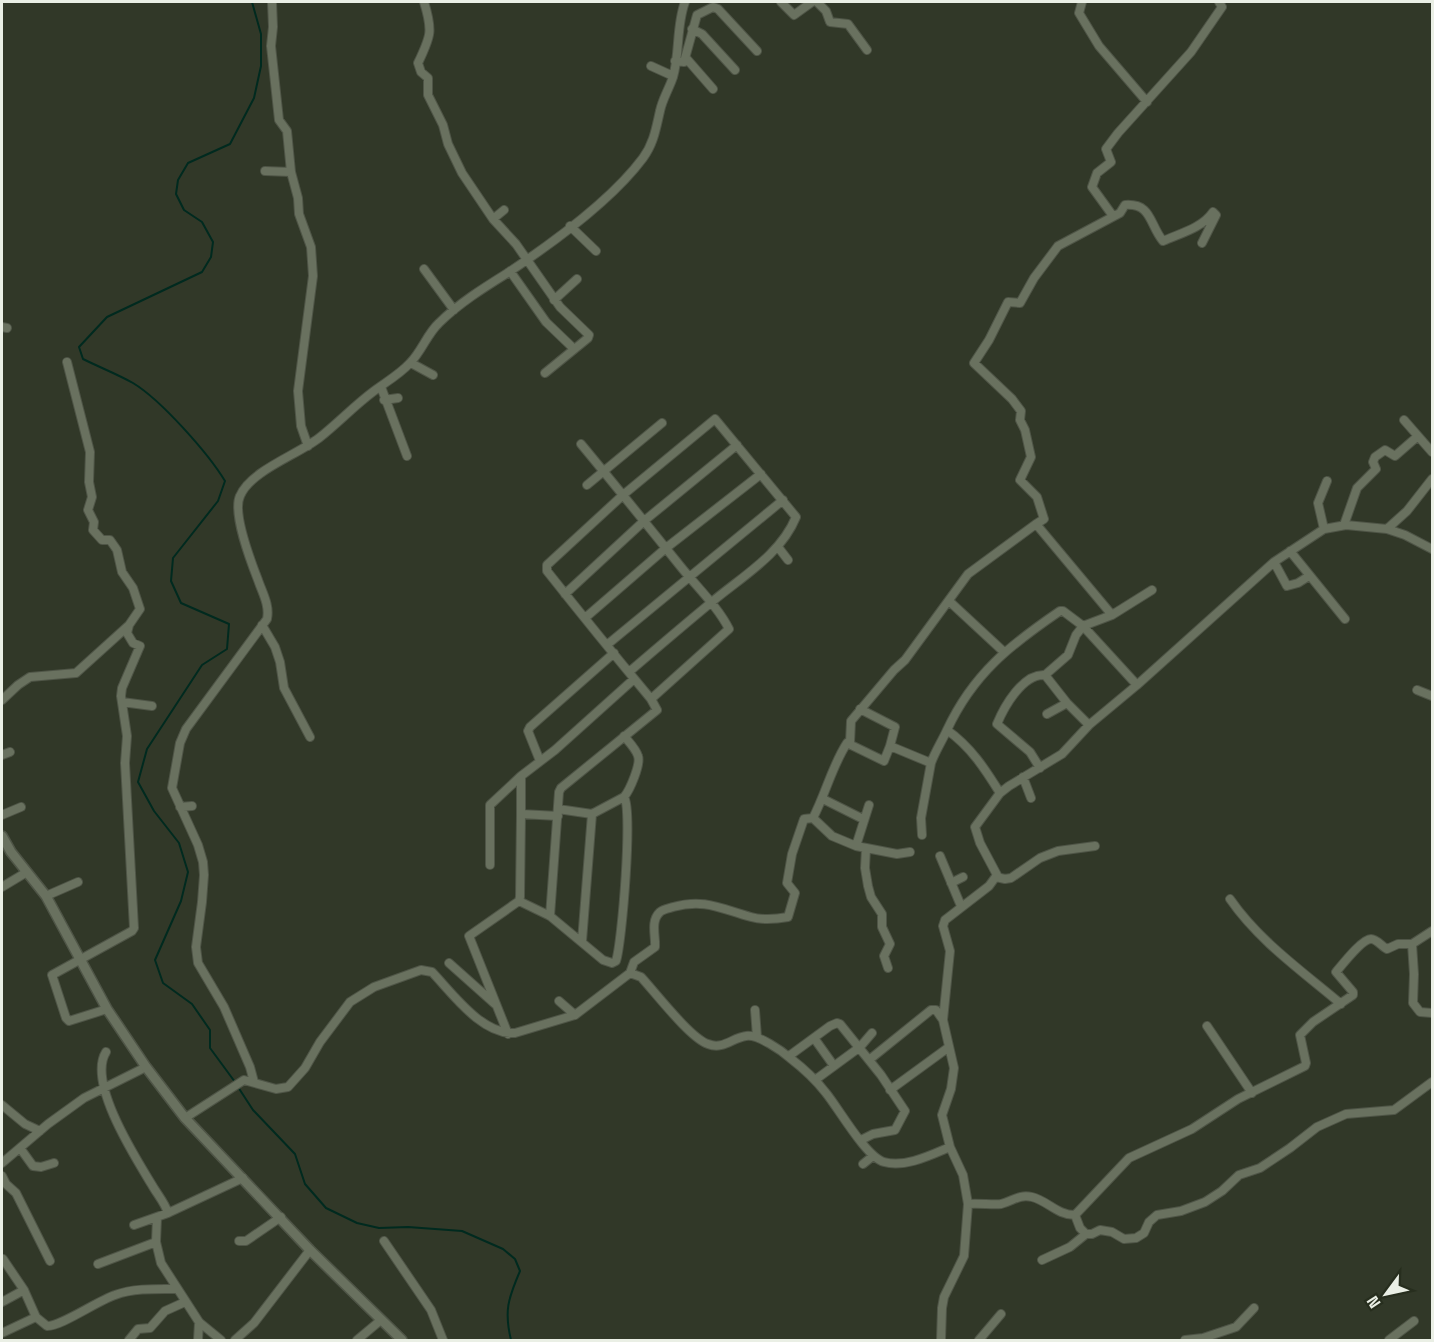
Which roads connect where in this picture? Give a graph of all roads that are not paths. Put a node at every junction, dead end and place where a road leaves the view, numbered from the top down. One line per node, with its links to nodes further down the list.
1 (272, 2): 20 (street)
2 (424, 2): 23 (street)
3 (685, 2): 13 (street)
4 (781, 2): 5 (street)
5 (812, 2)
6 (817, 2): 10 (street)
7 (1082, 2): 18 (street)
8 (1220, 2): 18 (street)
9 (692, 29): 11 (street); 12 (street); 15 (street)
10 (867, 50)
11 (757, 51)
12 (686, 58): 13 (street); 17 (street)
13 (675, 62): 16 (street)
14 (651, 66): 16 (street)
15 (735, 70)
16 (673, 76): 24 (street)
17 (713, 89)
18 (1147, 102): 22 (street)
19 (265, 171): 20 (street)
20 (291, 172): 46 (street)
21 (504, 210): 23 (street)
22 (1113, 216): 25 (street); 57 (street)
23 (493, 219): 27 (street)
24 (570, 226): 26 (street); 27 (street)
25 (1202, 243)
26 (596, 251)
27 (526, 260): 29 (street); 31 (street)
28 (424, 269): 32 (street)
29 (510, 271): 32 (street); 33 (street)
30 (577, 279): 31 (street)
31 (554, 300): 36 (street)
32 (454, 310): 35 (street)
33 (571, 346)
34 (67, 362): 77 (street)
35 (411, 363): 37 (street); 38 (street)
36 (545, 373)
37 (433, 375)
38 (381, 387): 40 (street); 46 (street)
39 (398, 398): 40 (street)
40 (384, 400): 48 (street)
41 (1404, 420): 43 (street)
42 (662, 423): 49 (street)
43 (1418, 436): 47 (street); 58 (street)
44 (581, 444): 49 (street)
45 (737, 445): 50 (street); 54 (street); 56 (street)
46 (308, 446): 76 (street)
47 (1432, 452)
48 (407, 456)
49 (603, 470): 53 (street); 54 (street)
50 (761, 474): 55 (street); 62 (street)
51 (1432, 479): 60 (street)
52 (1327, 481): 59 (street)
53 (587, 485)
54 (623, 495): 56 (street); 70 (street)
55 (783, 500): 61 (street); 68 (street)
56 (644, 521): 62 (street); 70 (street)
57 (1036, 524): 71 (street); 73 (street)
58 (1344, 525): 59 (street); 60 (street)
59 (1324, 529): 64 (street)
60 (1387, 529): 63 (street)
61 (778, 547): 65 (street); 72 (street)
62 (666, 548): 68 (street); 74 (street)
63 (1432, 549)
64 (1290, 551): 66 (street); 67 (street)
65 (788, 560)
66 (1274, 562): 67 (street); 85 (street)
67 (1309, 576): 75 (street)
68 (690, 578): 72 (street); 79 (street)
69 (1152, 590): 73 (street)
70 (565, 594): 74 (street)
71 (949, 601): 80 (street); 93 (street)
72 (711, 603): 82 (street); 88 (street)
73 (1112, 615): 78 (street)
74 (585, 618): 79 (street)
75 (1345, 619)
76 (262, 625): 98 (street); 113 (street)
77 (129, 626): 89 (street); 90 (street)
78 (1083, 626): 80 (street); 83 (street); 85 (street)
79 (608, 644): 81 (street)
80 (1004, 652): 96 (street)
81 (614, 653): 82 (street); 101 (street)
82 (629, 672): 84 (street)
83 (1045, 675): 91 (street); 103 (street)
84 (634, 679): 88 (street); 101 (street)
85 (1137, 685): 95 (street)
86 (1417, 690): 87 (street)
87 (1432, 696)
88 (651, 699): 97 (street)
89 (2, 700)
90 (122, 702): 92 (street); 142 (street)
91 (1067, 703): 94 (street); 95 (street)
92 (152, 706)
93 (860, 709): 99 (street); 100 (street)
94 (1047, 714)
95 (1089, 726): 103 (street)
96 (947, 730): 102 (street); 106 (street)
97 (624, 736): 107 (street); 114 (street)
98 (310, 737)
99 (850, 743): 100 (street); 109 (street)
100 (890, 747): 102 (street)
101 (540, 761): 104 (street)
102 (931, 763): 120 (street)
103 (1040, 768): 105 (street)
104 (521, 776): 115 (street); 127 (street)
105 (1023, 777): 106 (street); 108 (street)
106 (1000, 794): 130 (street)
107 (624, 797): 116 (street); 140 (street)
108 (1031, 798)
109 (823, 799): 118 (street); 119 (street)
110 (869, 805): 119 (street)
111 (192, 806): 113 (street)
112 (21, 807): 117 (street)
113 (180, 807): 167 (street)
114 (558, 813): 115 (street); 116 (street); 138 (street)
115 (521, 814): 136 (street)
116 (592, 814): 140 (street)
117 (2, 815)
118 (813, 818): 122 (street); 145 (street)
119 (863, 819): 122 (street)
120 (922, 835)
121 (2, 836): 128 (street)
122 (856, 846): 124 (street)
123 (1095, 846): 130 (street)
124 (866, 848): 125 (street); 144 (street)
125 (910, 852)
126 (940, 856): 132 (street)
127 (490, 865)
128 (27, 872): 133 (street); 134 (street)
129 (963, 877): 132 (street)
130 (996, 877): 137 (street)
131 (78, 882): 134 (street)
132 (951, 883): 137 (street)
133 (2, 887)
134 (51, 894): 142 (street)
135 (1230, 899): 147 (street)
136 (519, 901): 138 (street); 148 (street)
137 (961, 906): 153 (street)
138 (550, 916): 140 (street)
139 (1432, 931): 141 (street)
140 (582, 941)
141 (1412, 944): 147 (street); 151 (street)
142 (80, 958): 149 (street); 149 (street)
143 (448, 963): 148 (street)
144 (888, 968)
145 (631, 970): 152 (street); 157 (street)
146 (559, 1001): 152 (street)
147 (1341, 1004): 171 (street)
148 (496, 1005): 156 (street)
149 (107, 1009): 165 (street)
150 (755, 1010): 157 (street)
151 (1432, 1013)
152 (575, 1015): 156 (street)
153 (943, 1020): 160 (street); 163 (street)
154 (1207, 1026): 171 (street)
155 (872, 1033): 159 (street)
156 (508, 1034): 167 (street)
157 (757, 1037): 162 (street)
158 (814, 1038): 159 (street); 162 (street); 164 (street)
159 (860, 1047): 163 (street); 164 (street)
160 (949, 1047): 170 (street); 177 (street)
161 (106, 1052): 169 (street)
162 (789, 1056): 166 (street)
163 (869, 1060): 170 (street)
164 (834, 1066): 166 (street)
165 (146, 1067): 169 (street); 173 (street)
166 (815, 1080): 175 (street)
167 (254, 1082): 173 (street)
168 (1432, 1082): 190 (street)
169 (104, 1089): 174 (street); 185 (street)
170 (890, 1090): 175 (street)
171 (1252, 1093): 186 (street)
172 (2, 1105): 174 (street)
173 (185, 1118): 183 (street)
174 (40, 1131): 176 (street)
175 (861, 1140): 178 (street)
176 (20, 1148): 179 (street); 180 (street)
177 (950, 1148): 178 (street); 184 (street)
178 (873, 1156): 181 (street)
179 (2, 1163)
180 (54, 1163)
181 (862, 1164)
182 (2, 1176): 197 (street)
183 (243, 1178): 185 (street); 187 (street)
184 (968, 1204): 186 (street); 218 (street)
185 (168, 1214): 188 (street)
186 (1075, 1215): 190 (street)
187 (281, 1217): 191 (street); 194 (street)
188 (157, 1218): 189 (street); 193 (street)
189 (135, 1225)
190 (1086, 1234): 196 (street)
191 (239, 1241)
192 (384, 1241): 217 (street)
193 (156, 1242): 198 (street); 199 (street)
194 (310, 1250): 206 (street); 210 (street)
195 (3, 1259): 200 (street)
196 (1042, 1260)
197 (50, 1262)
198 (98, 1264)
199 (176, 1289): 202 (street); 205 (street)
200 (24, 1290): 201 (street); 205 (street)
201 (2, 1302)
202 (185, 1302): 208 (street); 212 (street)
203 (1254, 1308): 220 (street)
204 (1001, 1314): 219 (street)
205 (36, 1317): 209 (street)
206 (381, 1320): 211 (street); 216 (street)
207 (1414, 1321): 221 (street)
208 (199, 1322): 213 (street); 214 (street)
209 (2, 1333)
210 (245, 1337): 215 (street)
211 (395, 1338)
212 (129, 1341)
213 (198, 1341)
214 (221, 1341)
215 (235, 1341)
216 (357, 1341)
217 (443, 1341)
218 (941, 1341)
219 (979, 1341)
220 (1185, 1341)
221 (1389, 1341)

